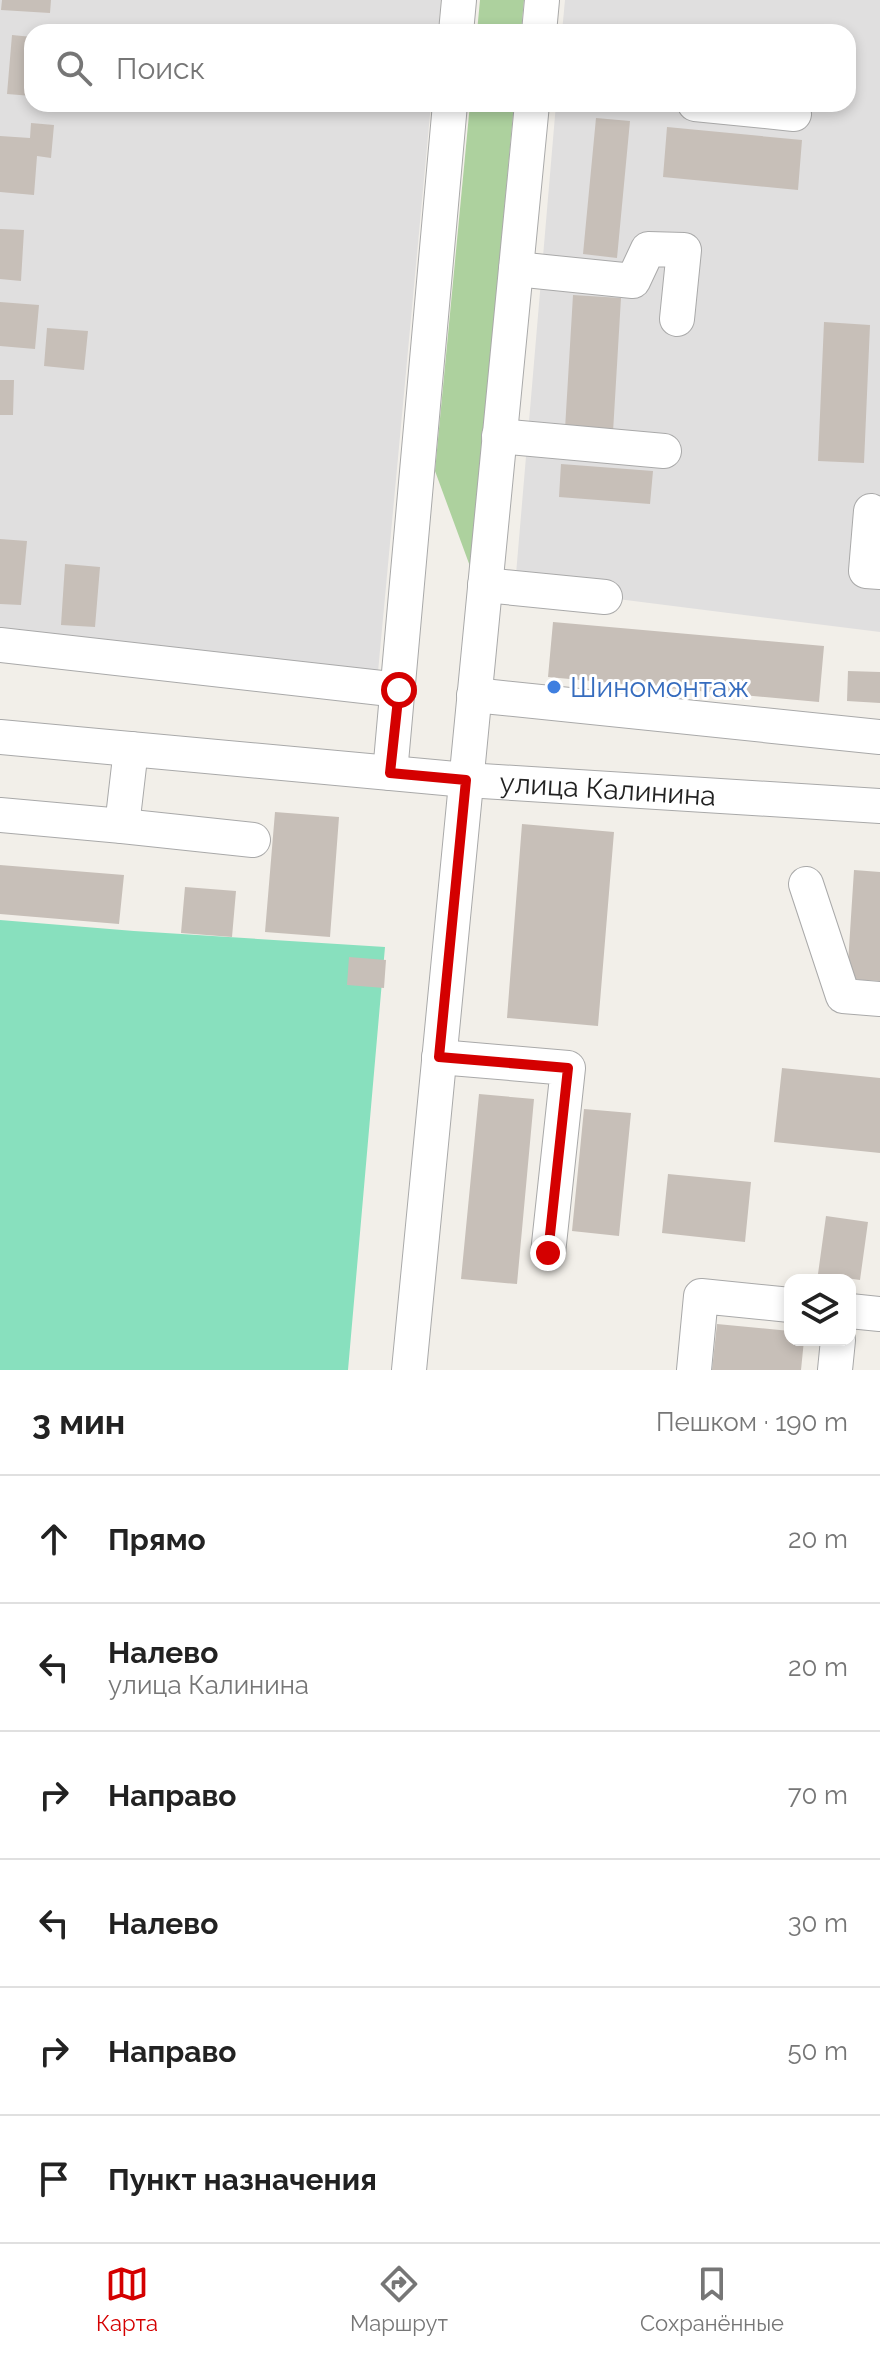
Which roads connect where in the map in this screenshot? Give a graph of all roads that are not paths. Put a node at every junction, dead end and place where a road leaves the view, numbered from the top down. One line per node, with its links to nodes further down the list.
1 (459, 0): 3 (street)
2 (542, 0): 4 (street)
3 (457, 24)
4 (540, 24)
5 (449, 112): 18 (street)
6 (531, 112): 9 (street)
7 (774, 112): 8 (street)
8 (794, 114)
9 (516, 269): 10 (street); 11 (street)
10 (677, 319)
11 (499, 436): 12 (street); 15 (street)
12 (664, 451)
13 (871, 511): 14 (street)
14 (880, 572)
15 (485, 585): 16 (street); 19 (street)
16 (605, 597)
17 (0, 645): 18 (street)
18 (399, 690): 23 (street)
19 (474, 695): 21 (street); 24 (street)
20 (0, 737): 22 (street, улица Калинина)
21 (880, 737)
22 (131, 749): 23 (street, улица Калинина); 27 (street)
23 (390, 773): 24 (street, улица Калинина)
24 (466, 780): 25 (street, улица Калинина); 31 (street)
25 (880, 806)
26 (0, 815): 27 (street)
27 (122, 826): 28 (street)
28 (253, 840)
29 (806, 884): 30 (street)
30 (880, 999)
31 (439, 1057): 32 (street); 37 (street)
32 (548, 1253)
33 (784, 1304): 38 (street)
34 (856, 1312): 35 (street)
35 (880, 1314)
36 (837, 1346): 39 (street)
37 (409, 1370)
38 (694, 1370)
39 (835, 1370)

